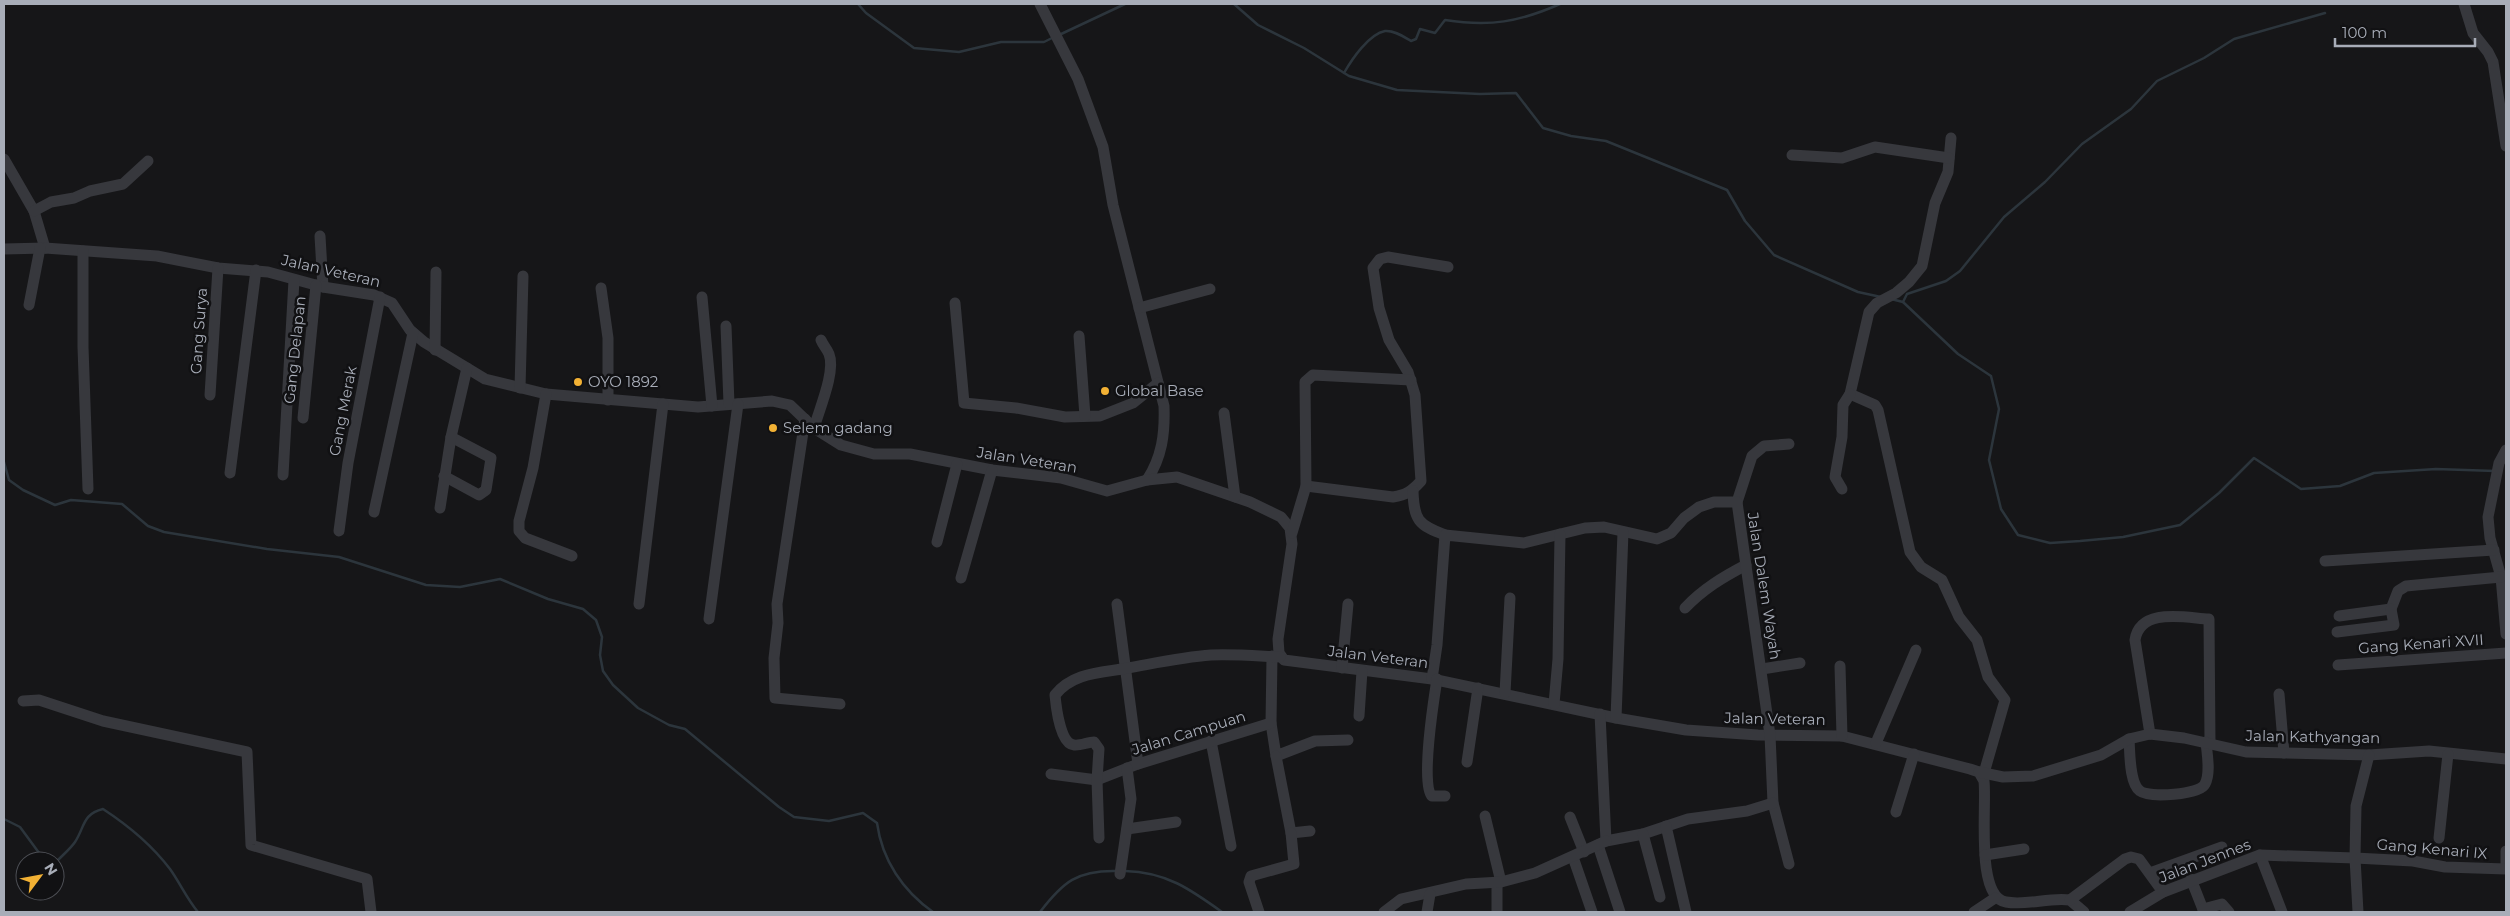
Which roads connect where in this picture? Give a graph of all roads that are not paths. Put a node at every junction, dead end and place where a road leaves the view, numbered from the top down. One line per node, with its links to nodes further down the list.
1 (1040, 4): 27 (street)
2 (2464, 4): 4 (street)
3 (1951, 138): 6 (street)
4 (2506, 146)
5 (1792, 155): 6 (street)
6 (1949, 158): 38 (street)
7 (4, 159): 9 (street)
8 (148, 161): 9 (street)
9 (34, 211): 12 (street)
10 (320, 236): 20 (street, Gang Delapan)
11 (4, 248): 12 (street, Jalan Veteran)
12 (42, 248): 13 (street, Jalan Veteran); 26 (street)
13 (83, 251): 15 (street, Jalan Veteran); 61 (street)
14 (1448, 267): 34 (street)
15 (218, 268): 16 (street, Jalan Veteran); 39 (street, Gang Surya)
16 (256, 270): 19 (street, Jalan Veteran); 55 (street)
17 (436, 272): 32 (street)
18 (523, 276): 36 (street)
19 (294, 280): 20 (street, Jalan Veteran); 56 (street)
20 (319, 286): 23 (street, Jalan Veteran); 46 (street, Gang Delapan)
21 (601, 288): 40 (street)
22 (1210, 290): 27 (street)
23 (380, 297): 29 (street, Jalan Veteran); 68 (street, Gang Merak)
24 (702, 297): 43 (street)
25 (955, 303): 45 (street)
26 (29, 305)
27 (1139, 308): 35 (street)
28 (726, 326): 42 (street)
29 (414, 333): 32 (street, Jalan Veteran); 67 (street)
30 (1079, 336): 45 (street)
31 (821, 340): 48 (street)
32 (435, 350): 33 (street, Jalan Veteran)
33 (467, 368): 36 (street, Jalan Veteran); 49 (street)
34 (1411, 380): 60 (street); 63 (street)
35 (1158, 383): 45 (street); 52 (street)
36 (520, 388): 37 (street, Jalan Veteran)
37 (546, 394): 40 (street, Jalan Veteran); 75 (street)
38 (1850, 394): 62 (street); 127 (street)
39 (210, 395)
40 (608, 400): 41 (street, Jalan Veteran)
41 (663, 404): 43 (street, Jalan Veteran); 81 (street)
42 (734, 404): 43 (street, Jalan Veteran); 47 (street, Jalan Veteran); 87 (street)
43 (712, 406)
44 (1224, 413): 64 (street)
45 (1085, 416)
46 (303, 418)
47 (804, 419): 48 (street, Jalan Veteran); 105 (street)
48 (814, 428): 53 (street, Jalan Veteran)
49 (451, 436): 57 (street); 57 (street)
50 (1789, 444): 65 (street)
51 (2506, 450): 74 (street)
52 (1160, 456): 58 (street); 59 (street)
53 (957, 464): 54 (street, Jalan Veteran); 73 (street)
54 (992, 470): 59 (street, Jalan Veteran); 79 (street)
55 (230, 473)
56 (283, 475)
57 (444, 476): 66 (street)
58 (1177, 477): 59 (street, Jalan Veteran); 64 (street, Jalan Veteran)
59 (1147, 480)
60 (1306, 486): 63 (street); 70 (street)
61 (88, 488)
62 (1842, 489)
63 (1413, 491): 72 (street)
64 (1235, 497): 70 (street, Jalan Veteran)
65 (1736, 502): 69 (street, Jalan Dalem Wayah); 77 (street, Jalan Dalem Wayah)
66 (440, 508)
67 (374, 512)
68 (339, 531)
69 (1623, 532): 71 (street, Jalan Dalem Wayah); 109 (street)
70 (1292, 534): 92 (street)
71 (1560, 534): 72 (street, Jalan Dalem Wayah); 106 (street)
72 (1445, 536): 100 (street)
73 (937, 542)
74 (2494, 550): 76 (street); 78 (street)
75 (572, 556)
76 (2325, 560)
77 (1746, 565): 84 (street); 98 (street, Jalan Dalem Wayah)
78 (2503, 574): 85 (street); 89 (street)
79 (961, 578)
80 (1510, 598): 102 (street)
81 (639, 604)
82 (1117, 604): 96 (street)
83 (1348, 604): 97 (street)
84 (1685, 608)
85 (2391, 609): 86 (street); 88 (street)
86 (2339, 616)
87 (709, 619)
88 (2337, 632)
89 (2506, 634)
90 (1916, 650): 118 (street)
91 (2506, 653): 94 (street, Gang Kenari XVII)
92 (1276, 656): 96 (street, Jalan Veteran); 97 (street, Jalan Veteran); 110 (street)
93 (1800, 663): 98 (street)
94 (2338, 665)
95 (1840, 666): 113 (street)
96 (1126, 668): 126 (street); 129 (street, Jalan Veteran)
97 (1342, 668): 99 (street, Jalan Veteran)
98 (1762, 668): 112 (street, Jalan Dalem Wayah)
99 (1362, 671): 100 (street, Jalan Veteran); 108 (street)
100 (1435, 682): 101 (street, Jalan Veteran); 130 (street)
101 (1478, 688): 102 (street, Jalan Veteran); 125 (street)
102 (1505, 693): 106 (street, Jalan Veteran)
103 (2279, 694): 119 (street)
104 (23, 701): 165 (street)
105 (840, 704)
106 (1554, 704): 107 (street, Jalan Veteran)
107 (1600, 714): 109 (street, Jalan Veteran); 143 (street)
108 (1359, 716)
109 (1616, 718): 112 (street, Jalan Veteran)
110 (1271, 723): 116 (street, Jalan Campuan); 123 (street)
111 (2150, 734): 115 (street, Jalan Kathyangan); 117 (street, Jalan Kathyangan); 117 (street)
112 (1770, 735): 113 (street, Jalan Veteran); 131 (street, Jalan Dalem Wayah)
113 (1842, 736): 118 (street, Jalan Veteran)
114 (1348, 740): 123 (street)
115 (2129, 740): 117 (street); 127 (street, Jalan Kathyangan)
116 (1212, 741): 126 (street, Jalan Campuan); 144 (street)
117 (2208, 742): 119 (street, Jalan Kathyangan)
118 (1876, 744): 120 (street, Jalan Veteran)
119 (2284, 753): 122 (street, Jalan Kathyangan)
120 (1914, 754): 127 (street, Jalan Veteran); 132 (street)
121 (2448, 754): 122 (street, Jalan Kathyangan); 124 (street, Jalan Kathyangan); 142 (street)
122 (2369, 755): 151 (street)
123 (1276, 756): 139 (street)
124 (2506, 759)
125 (1467, 762)
126 (1132, 766): 129 (street, Jalan Campuan); 137 (street)
127 (1982, 772): 149 (street)
128 (1051, 774): 129 (street, Jalan Campuan)
129 (1097, 780): 141 (street)
130 (1445, 796)
131 (1773, 803): 136 (street); 152 (street, Jalan Dalem Wayah)
132 (1896, 812)
133 (1485, 816): 158 (street)
134 (1570, 817): 148 (street)
135 (1176, 822): 137 (street)
136 (1666, 826): 140 (street); 172 (street)
137 (1126, 829): 156 (street)
138 (1310, 830): 139 (street)
139 (1291, 833): 166 (street)
140 (1644, 834): 143 (street); 161 (street)
141 (1099, 838)
142 (2439, 838)
143 (1602, 843): 148 (street); 171 (street)
144 (1231, 846)
145 (2222, 847): 155 (street)
146 (2024, 849): 149 (street)
147 (2506, 851): 153 (street)
148 (1578, 855): 158 (street); 170 (street)
149 (1985, 855): 162 (street)
150 (2260, 855): 151 (street, Jalan Jennes); 157 (street, Jalan Jennes); 177 (street)
151 (2355, 858): 154 (street, Gang Kenari IX); 178 (street)
152 (1789, 864)
153 (2506, 866)
154 (2506, 870)
155 (2150, 873): 159 (street); 163 (street)
156 (1120, 874)
157 (2191, 879): 159 (street, Jalan Jennes); 164 (street)
158 (1499, 882): 160 (street); 169 (street)
159 (2163, 892): 175 (street, Jalan Jennes)
160 (1430, 894): 167 (street); 168 (street)
161 (1660, 897)
162 (1995, 898): 163 (street); 173 (street)
163 (2070, 900): 174 (street)
164 (2204, 910): 176 (street)
165 (371, 912)
166 (1259, 912)
167 (1384, 912)
168 (1427, 912)
169 (1497, 912)
170 (1592, 912)
171 (1620, 912)
172 (1686, 912)
173 (1974, 912)
174 (2084, 912)
175 (2130, 912)
176 (2229, 912)
177 (2282, 912)
178 (2358, 912)

